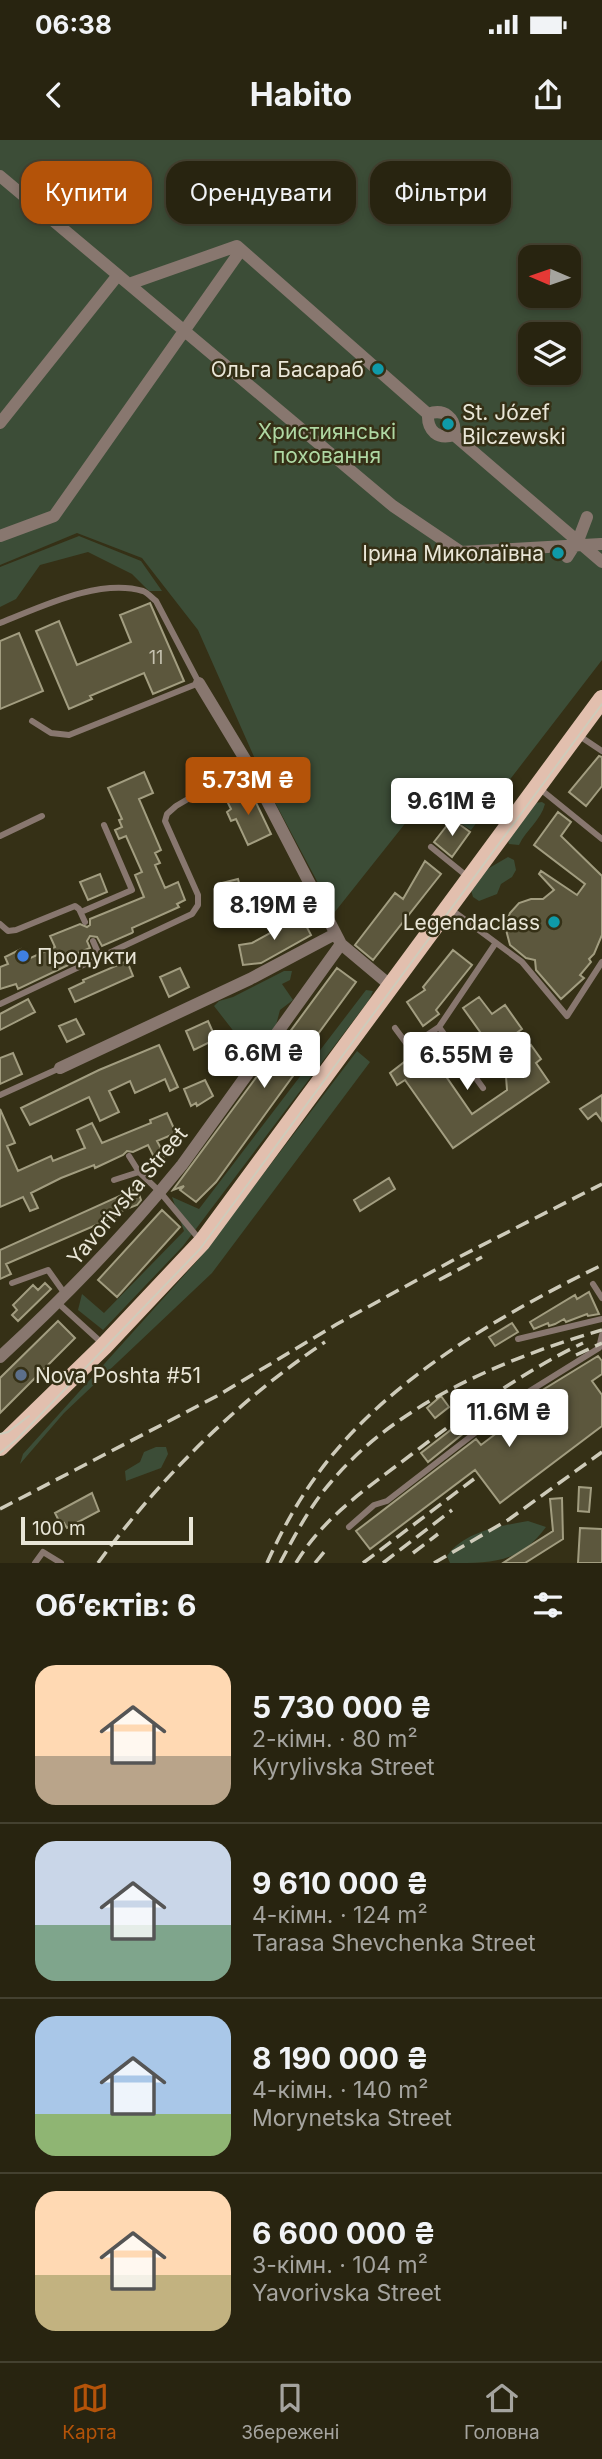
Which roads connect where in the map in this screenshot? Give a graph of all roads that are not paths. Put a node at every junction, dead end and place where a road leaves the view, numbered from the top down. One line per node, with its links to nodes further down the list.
1 (0, 176): 3 (street)
2 (241, 250): 4 (street); 5 (street); 6 (street)
3 (118, 275): 4 (street); 7 (street)
4 (129, 284): 5 (street)
5 (184, 331): 10 (street); 12 (street)
6 (428, 414): 8 (street); 8 (street)
7 (0, 423)
8 (454, 435): 12 (street)
9 (587, 517): 12 (street)
10 (0, 536)
11 (601, 544): 12 (street)
12 (577, 547): 13 (street); 14 (street)
13 (586, 560)
14 (602, 562)
15 (0, 623): 16 (lane)
16 (199, 683): 18 (lane); 21 (street)
17 (602, 699): 19 (main road)
18 (32, 721)
19 (576, 734): 20 (lane); 22 (main road)
20 (602, 751)
21 (248, 764): 33 (street); 36 (lane)
22 (537, 786): 26 (lane); 28 (main road)
23 (42, 816): 25 (lane)
24 (104, 825): 30 (lane)
25 (0, 836)
26 (602, 839)
27 (431, 848): 28 (lane)
28 (469, 878): 29 (main road)
29 (448, 908): 35 (lane); 38 (main road)
30 (81, 912): 31 (lane); 32 (lane)
31 (85, 922)
32 (0, 924)
33 (338, 939): 38 (street); 42 (street); 48 (street, Yavorivska Street)
34 (93, 941): 36 (lane)
35 (495, 944): 37 (lane); 40 (lane)
36 (100, 957): 39 (lane)
37 (602, 962)
38 (390, 986): 49 (main road)
39 (0, 1004)
40 (439, 1027): 41 (lane); 43 (lane)
41 (396, 1028)
42 (60, 1068): 44 (lane)
43 (483, 1088)
44 (0, 1094)
45 (129, 1156): 46 (lane)
46 (139, 1172): 47 (lane); 48 (lane)
47 (114, 1180)
48 (160, 1192): 49 (lane); 53 (street, Yavorivska Street)
49 (202, 1242): 57 (main road)
50 (12, 1283): 53 (lane)
51 (593, 1284): 52 (lane)
52 (602, 1298)
53 (62, 1299): 57 (lane); 59 (street, Yavorivska Street)
54 (602, 1319): 56 (lane)
55 (602, 1335): 58 (lane)
56 (518, 1339)
57 (104, 1346): 60 (main road)
58 (600, 1350): 61 (lane)
59 (0, 1357)
60 (0, 1447)
61 (349, 1527)
62 (35, 1563): 63 (lane)
63 (61, 1563)

